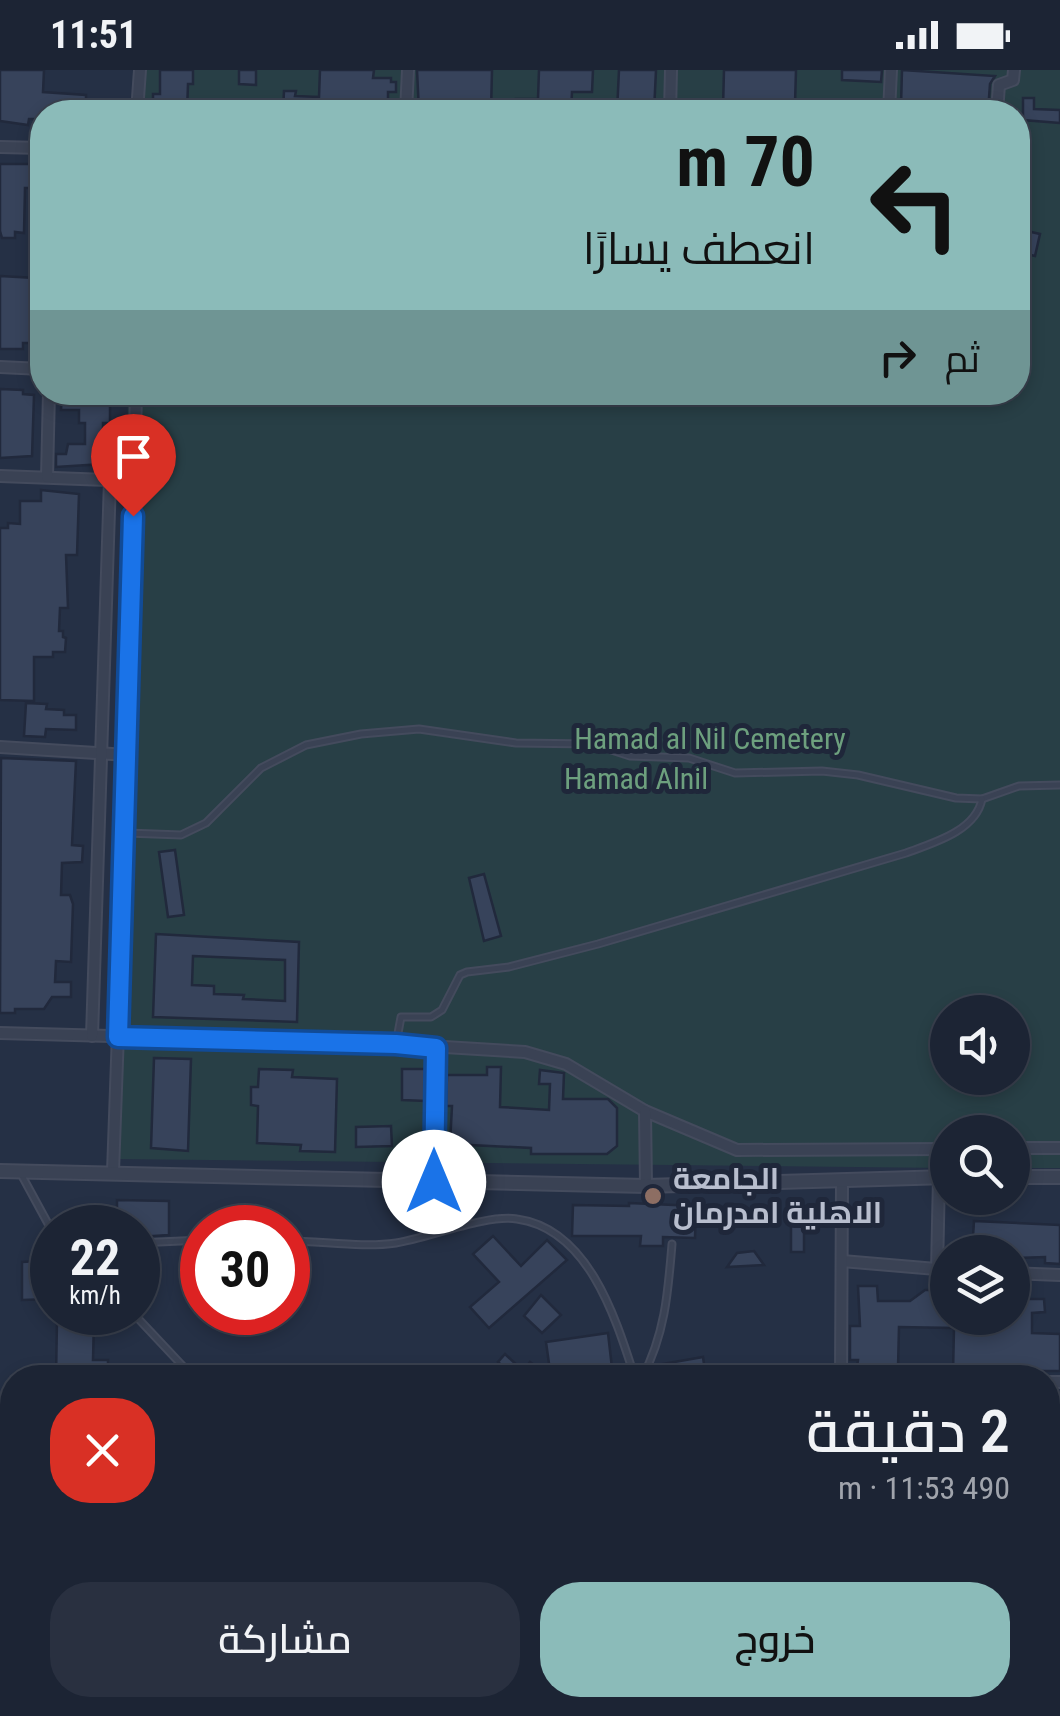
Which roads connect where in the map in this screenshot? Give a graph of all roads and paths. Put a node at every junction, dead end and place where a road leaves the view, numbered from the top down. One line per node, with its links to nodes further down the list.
1 (140, 70): 6 (street)
2 (408, 70): 7 (street)
3 (672, 70): 8 (street)
4 (891, 70): 9 (street)
5 (1014, 70): 10 (street)
6 (138, 100)
7 (407, 100)
8 (671, 100)
9 (890, 100)
10 (998, 100)
11 (0, 147): 12 (street)
12 (30, 148)
13 (0, 366): 14 (street)
14 (30, 368)
15 (49, 405): 18 (street)
16 (136, 405): 20 (street)
17 (0, 476): 18 (street)
18 (47, 477): 19 (street)
19 (110, 480): 20 (street); 22 (street)
20 (134, 481): 23 (street)
21 (0, 747): 22 (street)
22 (103, 754): 23 (street); 28 (street)
23 (128, 755): 26 (street)
24 (1060, 784): 25 (lane)
25 (982, 799): 26 (lane); 30 (lane)
26 (125, 833): 29 (street)
27 (0, 1033): 28 (street)
28 (92, 1036): 29 (street)
29 (118, 1037): 30 (street); 38 (street)
30 (396, 1044): 31 (street)
31 (436, 1048): 32 (street); 42 (street)
32 (645, 1111): 35 (street); 44 (street)
33 (1030, 1148): 34 (street)
34 (1060, 1148)
35 (930, 1150)
36 (0, 1171): 37 (street)
37 (20, 1171): 38 (street); 45 (lane)
38 (113, 1172): 42 (street)
39 (1030, 1177): 40 (street)
40 (1060, 1177)
41 (930, 1178): 43 (street)
42 (434, 1182): 44 (street)
43 (842, 1182): 44 (street); 48 (street)
44 (646, 1186)
45 (38, 1205)
46 (310, 1241): 54 (lane)
47 (672, 1244): 55 (lane)
48 (842, 1261): 49 (street); 56 (street)
49 (930, 1269)
50 (1030, 1274): 51 (street)
51 (1060, 1276)
52 (154, 1335): 53 (lane)
53 (182, 1365)
54 (633, 1365)
55 (646, 1365)
56 (841, 1365)

